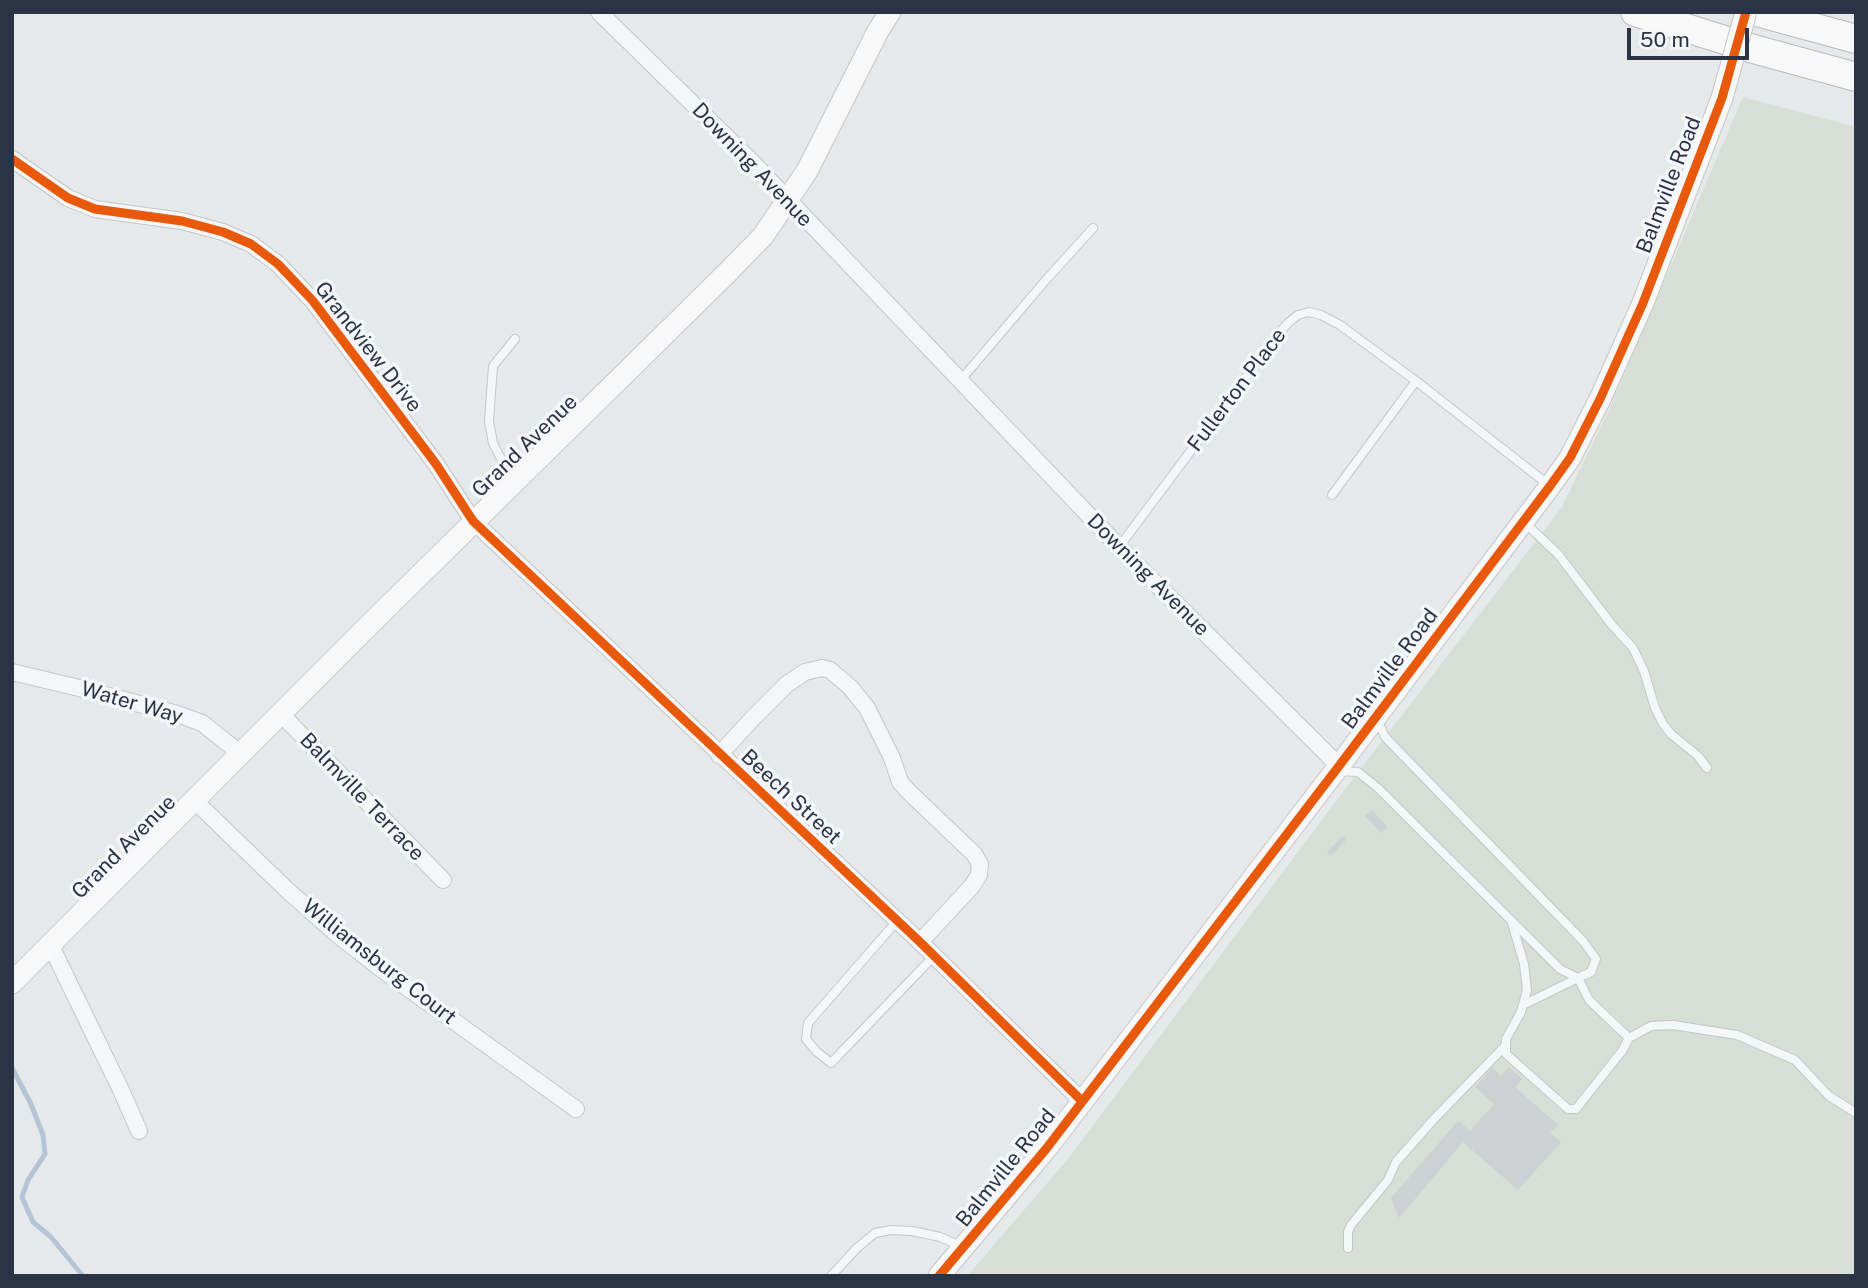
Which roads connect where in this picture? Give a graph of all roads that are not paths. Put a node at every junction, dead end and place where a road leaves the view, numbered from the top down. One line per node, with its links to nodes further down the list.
1 (599, 12): 9 (street, Downing Avenue)
2 (890, 12): 9 (street, Grand Avenue)
3 (1635, 12): 7 (highway)
4 (1746, 12): 15 (street, Balmville Road, bridge)
5 (1757, 12): 6 (highway)
6 (1856, 39)
7 (1856, 77)
8 (12, 159): 17 (street, Grandview Drive)
9 (788, 200): 12 (street, Downing Avenue); 14 (street, Grand Avenue)
10 (1093, 228): 12 (lane)
11 (514, 339): 14 (lane)
12 (960, 381): 19 (street, Downing Avenue)
13 (1416, 381): 15 (lane, Fullerton Place); 16 (lane); 19 (lane, Fullerton Place)
14 (518, 478): 17 (street, Grand Avenue)
15 (1550, 486): 18 (street, Balmville Road)
16 (1332, 495)
17 (473, 521): 21 (street, Grand Avenue); 24 (street, Beech Street)
18 (1523, 522): 22 (street, Balmville Road); 25 (lane)
19 (1119, 547): 26 (street, Downing Avenue)
20 (12, 672): 23 (street, Water Way)
21 (281, 714): 23 (street, Grand Avenue); 28 (street, Balmville Terrace)
22 (1376, 717): 26 (street, Balmville Road); 34 (lane)
23 (241, 754): 27 (street, Grand Avenue)
24 (719, 755): 29 (street, Beech Street); 31 (street)
25 (1707, 768)
26 (1337, 769): 30 (lane); 39 (street, Balmville Road)
27 (195, 801): 32 (street, Grand Avenue); 40 (street, Williamsburg Court)
28 (443, 880)
29 (897, 920): 31 (street, Beech Street); 33 (lane)
30 (1511, 920): 34 (lane); 36 (lane)
31 (920, 942): 33 (street, Beech Street)
32 (51, 946): 35 (street, Grand Avenue); 42 (street)
33 (934, 956): 39 (street, Beech Street)
34 (1578, 978): 36 (lane); 37 (lane)
35 (12, 983)
36 (1523, 1005): 38 (lane)
37 (1629, 1038): 38 (lane); 41 (lane)
38 (1506, 1045): 44 (lane)
39 (1083, 1101): 43 (street, Balmville Road)
40 (576, 1109)
41 (1856, 1113)
42 (139, 1131)
43 (964, 1247): 45 (lane); 46 (street, Balmville Road)
44 (1348, 1248)
45 (831, 1276)
46 (939, 1276)

